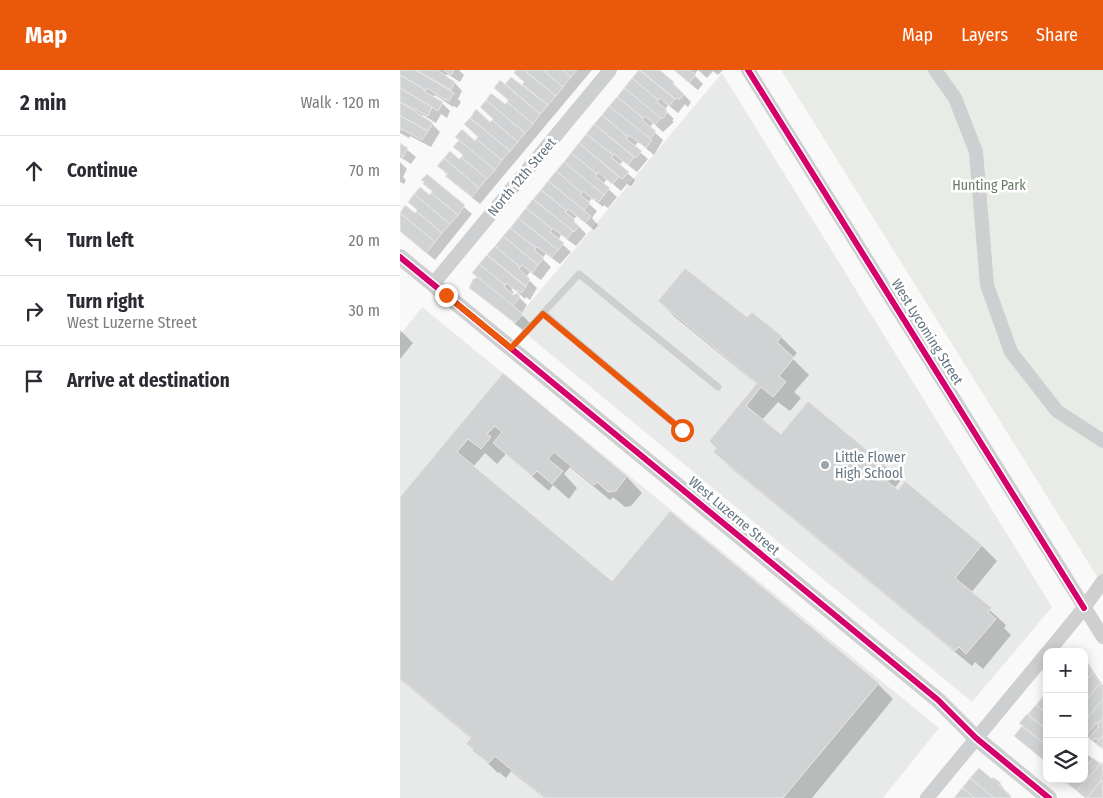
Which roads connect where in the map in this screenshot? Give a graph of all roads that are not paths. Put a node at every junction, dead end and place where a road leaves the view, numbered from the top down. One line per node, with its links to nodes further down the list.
1 (610, 70): 5 (street, North 12th Street)
2 (748, 70): 12 (street, West Lycoming Street)
3 (935, 70): 10 (street)
4 (400, 257): 5 (street, West Luzerne Street)
5 (433, 284): 7 (street, West Luzerne Street)
6 (543, 314): 7 (lane); 8 (lane); 9 (lane)
7 (511, 348): 16 (street, West Luzerne Street)
8 (718, 387)
9 (682, 430)
10 (1103, 441)
11 (1103, 581): 12 (street)
12 (1084, 608): 13 (street, West Lycoming Street); 14 (street)
13 (1103, 637)
14 (1050, 648)
15 (1043, 657): 16 (street)
16 (976, 738): 17 (street); 18 (street, West Luzerne Street)
17 (927, 798)
18 (1049, 798)

